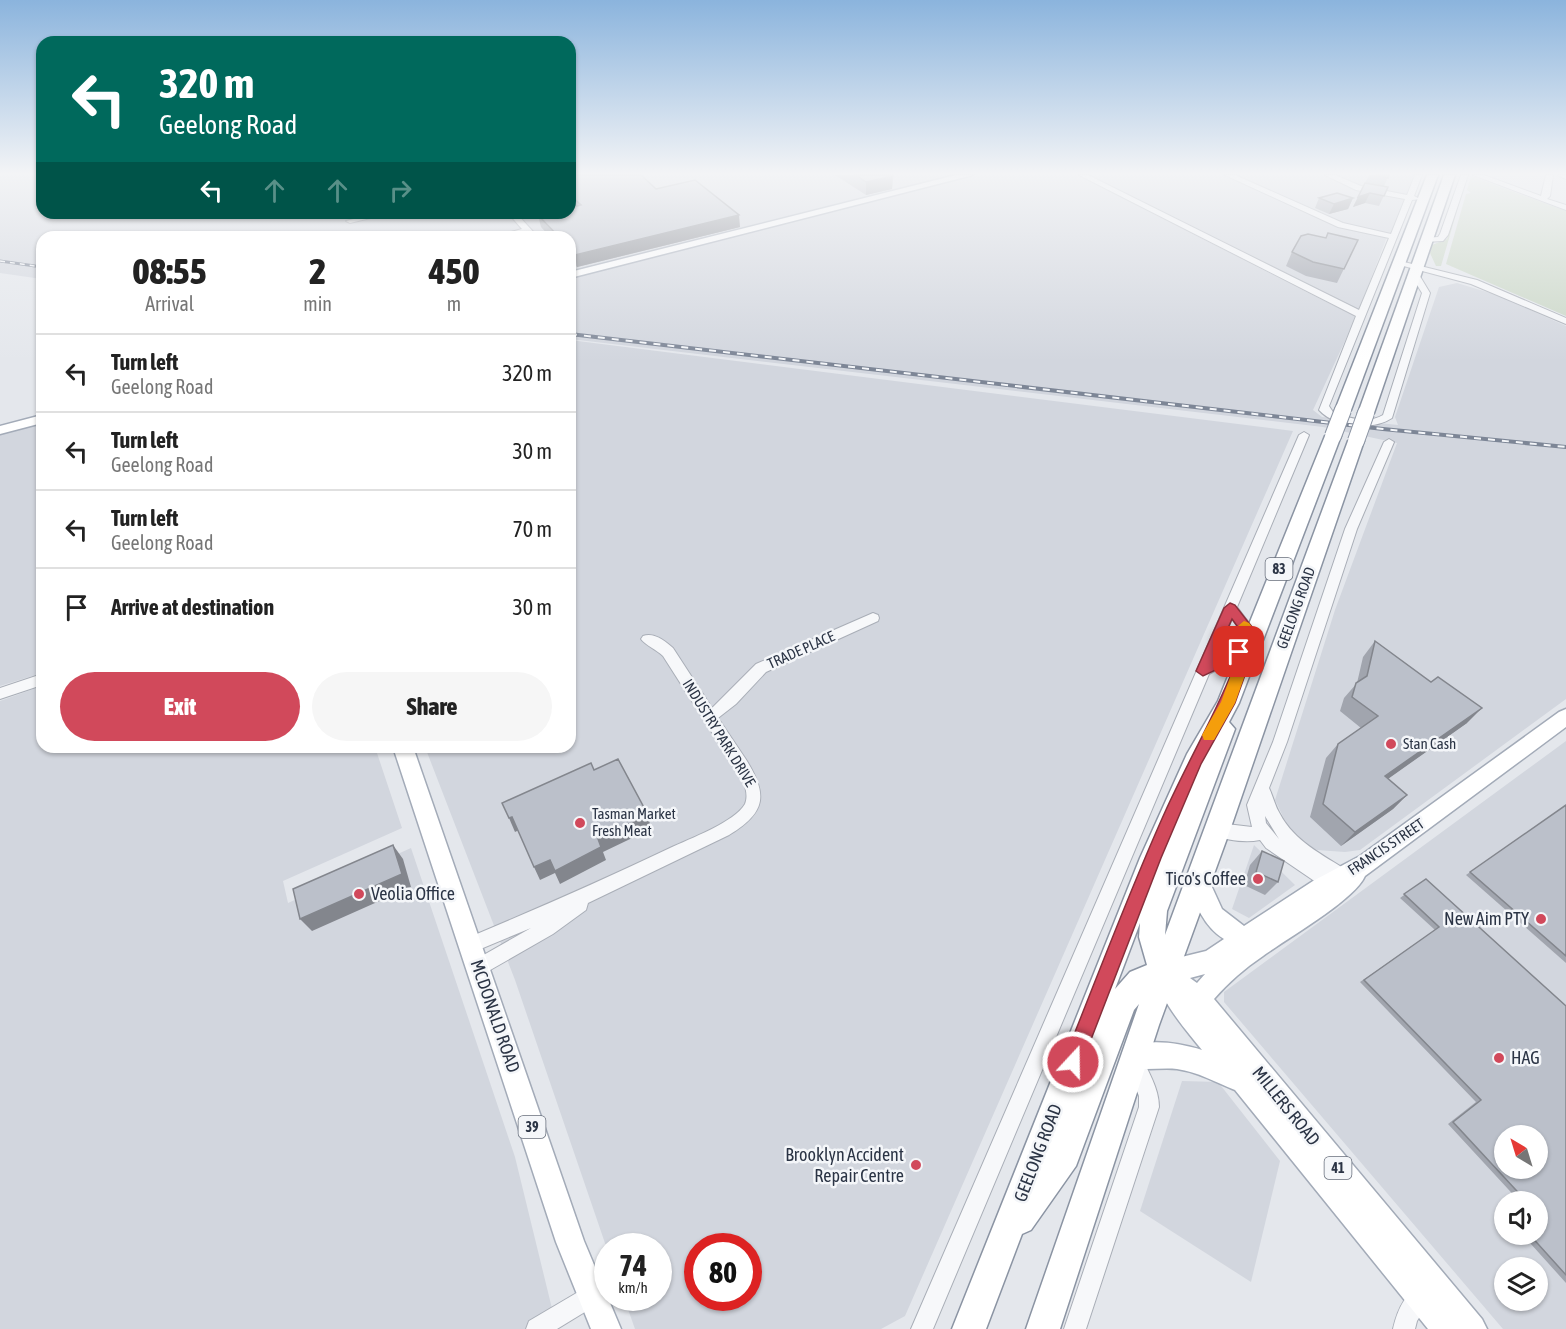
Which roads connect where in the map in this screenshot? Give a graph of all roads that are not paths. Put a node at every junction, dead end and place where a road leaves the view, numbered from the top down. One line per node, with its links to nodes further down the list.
1 (723, 237): 10 (main road)
2 (1204, 237): 14 (street)
3 (1394, 237): 8 (street, GEELONG ROAD)
4 (1406, 237): 8 (highway, GEELONG ROAD / 83)
5 (1428, 237): 7 (highway, GEELONG ROAD / 83)
6 (1442, 237): 7 (street)
7 (1420, 261): 8 (street); 9 (street); 9 (street); 11 (street); 14 (street, GEELONG ROAD); 33 (highway, GEELONG ROAD / 83, bridge)
8 (1394, 263): 12 (street, GEELONG ROAD); 13 (highway, GEELONG ROAD / 83)
9 (1437, 271): 11 (street)
10 (576, 274)
11 (1461, 278): 15 (street)
12 (1371, 292): 13 (street); 14 (street, GEELONG ROAD)
13 (1388, 292): 23 (highway, GEELONG ROAD / 83, bridge)
14 (1361, 315)
15 (1566, 321)
16 (36, 421): 17 (main road)
17 (0, 430)
18 (1304, 435): 20 (street)
19 (1389, 442): 31 (street, GEELONG ROAD)
20 (1230, 608): 23 (street, GEELONG ROAD); 24 (street)
21 (873, 618): 28 (street, TRADE PLACE)
22 (648, 639): 28 (street, INDUSTRY PARK DRIVE)
23 (1250, 641): 24 (street); 27 (highway, GEELONG ROAD / 83)
24 (1203, 671): 50 (street)
25 (36, 681): 26 (street)
26 (0, 694)
27 (1228, 703): 40 (highway); 44 (highway, GEELONG ROAD / 83)
28 (710, 716): 39 (street, INDUSTRY PARK DRIVE)
29 (1566, 717): 36 (main road, FRANCIS STREET)
30 (405, 753): 39 (main road, MCDONALD ROAD / 39)
31 (1263, 790): 32 (street); 34 (street, GEELONG ROAD)
32 (1271, 816): 34 (street); 36 (street)
33 (1218, 830): 34 (street); 35 (highway, GEELONG ROAD / 83)
34 (1263, 832): 36 (street)
35 (1198, 881): 38 (main road); 40 (highway, GEELONG ROAD / 83)
36 (1338, 882): 37 (main road, FRANCIS STREET)
37 (1273, 928): 38 (main road); 41 (main road)
38 (1246, 938): 40 (main road)
39 (475, 956): 45 (main road, MCDONALD ROAD / 39)
40 (1164, 972): 41 (main road, MILLERS ROAD / 41); 42 (highway, GEELONG ROAD / 83); 43 (main road, MILLERS ROAD); 44 (highway)
41 (1198, 1000): 43 (main road, MILLERS ROAD / 41)
42 (1134, 1059): 43 (main road, 41); 52 (highway, GEELONG ROAD); 53 (street)
43 (1250, 1076): 46 (main road, MILLERS ROAD / 41); 56 (main road, MILLERS ROAD / 41)
44 (1005, 1238): 51 (highway, GEELONG ROAD)
45 (589, 1291): 47 (street); 48 (main road, MCDONALD ROAD / 39); 49 (main road, MCDONALD ROAD / 39)
46 (1421, 1297): 54 (street); 55 (main road, MILLERS ROAD / 41)
47 (537, 1329)
48 (595, 1329)
49 (606, 1329)
50 (922, 1329)
51 (969, 1329)
52 (1043, 1329)
53 (1075, 1329)
54 (1404, 1329)
55 (1447, 1329)
56 (1472, 1329)

